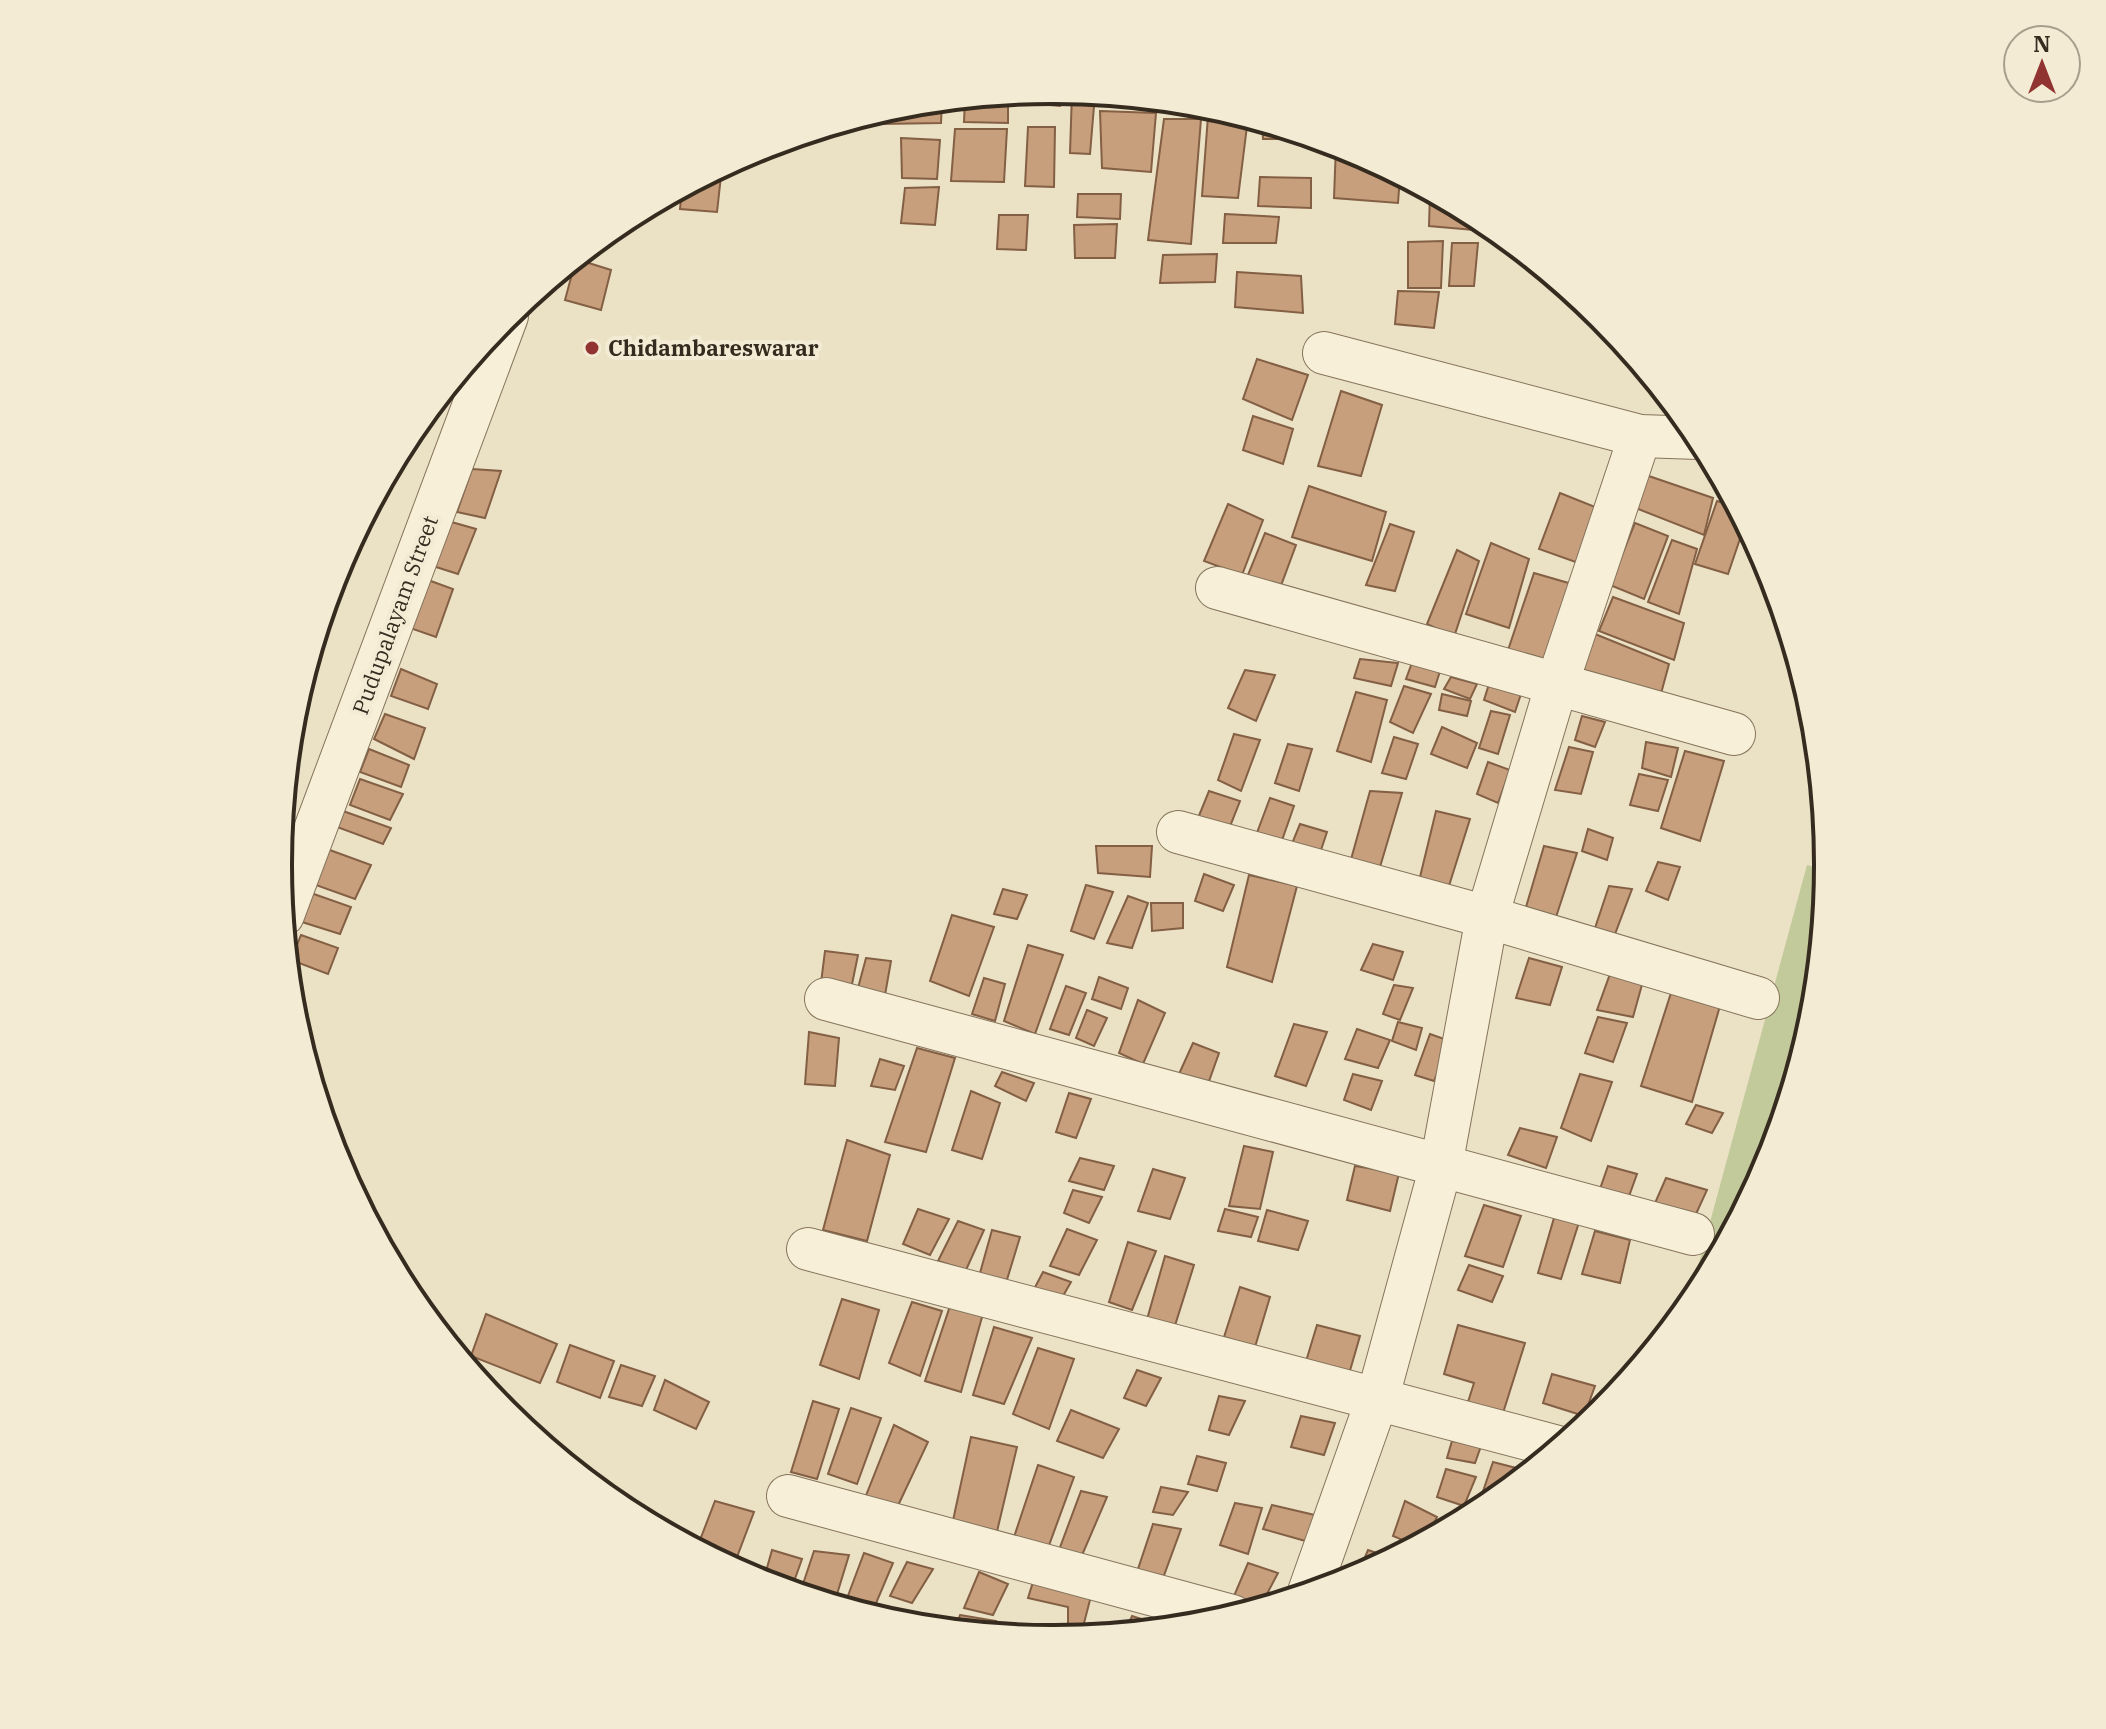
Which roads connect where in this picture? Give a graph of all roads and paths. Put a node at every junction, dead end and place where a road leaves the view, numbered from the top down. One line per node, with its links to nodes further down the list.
1 (1324, 353): 3 (street)
2 (467, 383): 9 (street, Pudupalayam Street)
3 (1640, 436): 4 (street); 6 (street)
4 (1682, 437)
5 (1217, 588): 6 (street)
6 (1556, 687): 7 (street); 10 (street)
7 (1734, 734)
8 (1178, 832): 10 (street)
9 (293, 886)
10 (1487, 917): 11 (street); 13 (street)
11 (1758, 998)
12 (826, 999): 13 (street)
13 (1441, 1166): 14 (street); 16 (street)
14 (1693, 1234)
15 (808, 1249): 16 (street)
16 (1377, 1400): 17 (street); 19 (street)
17 (1545, 1444)
18 (788, 1496): 20 (street)
19 (1314, 1579)
20 (1206, 1609)

